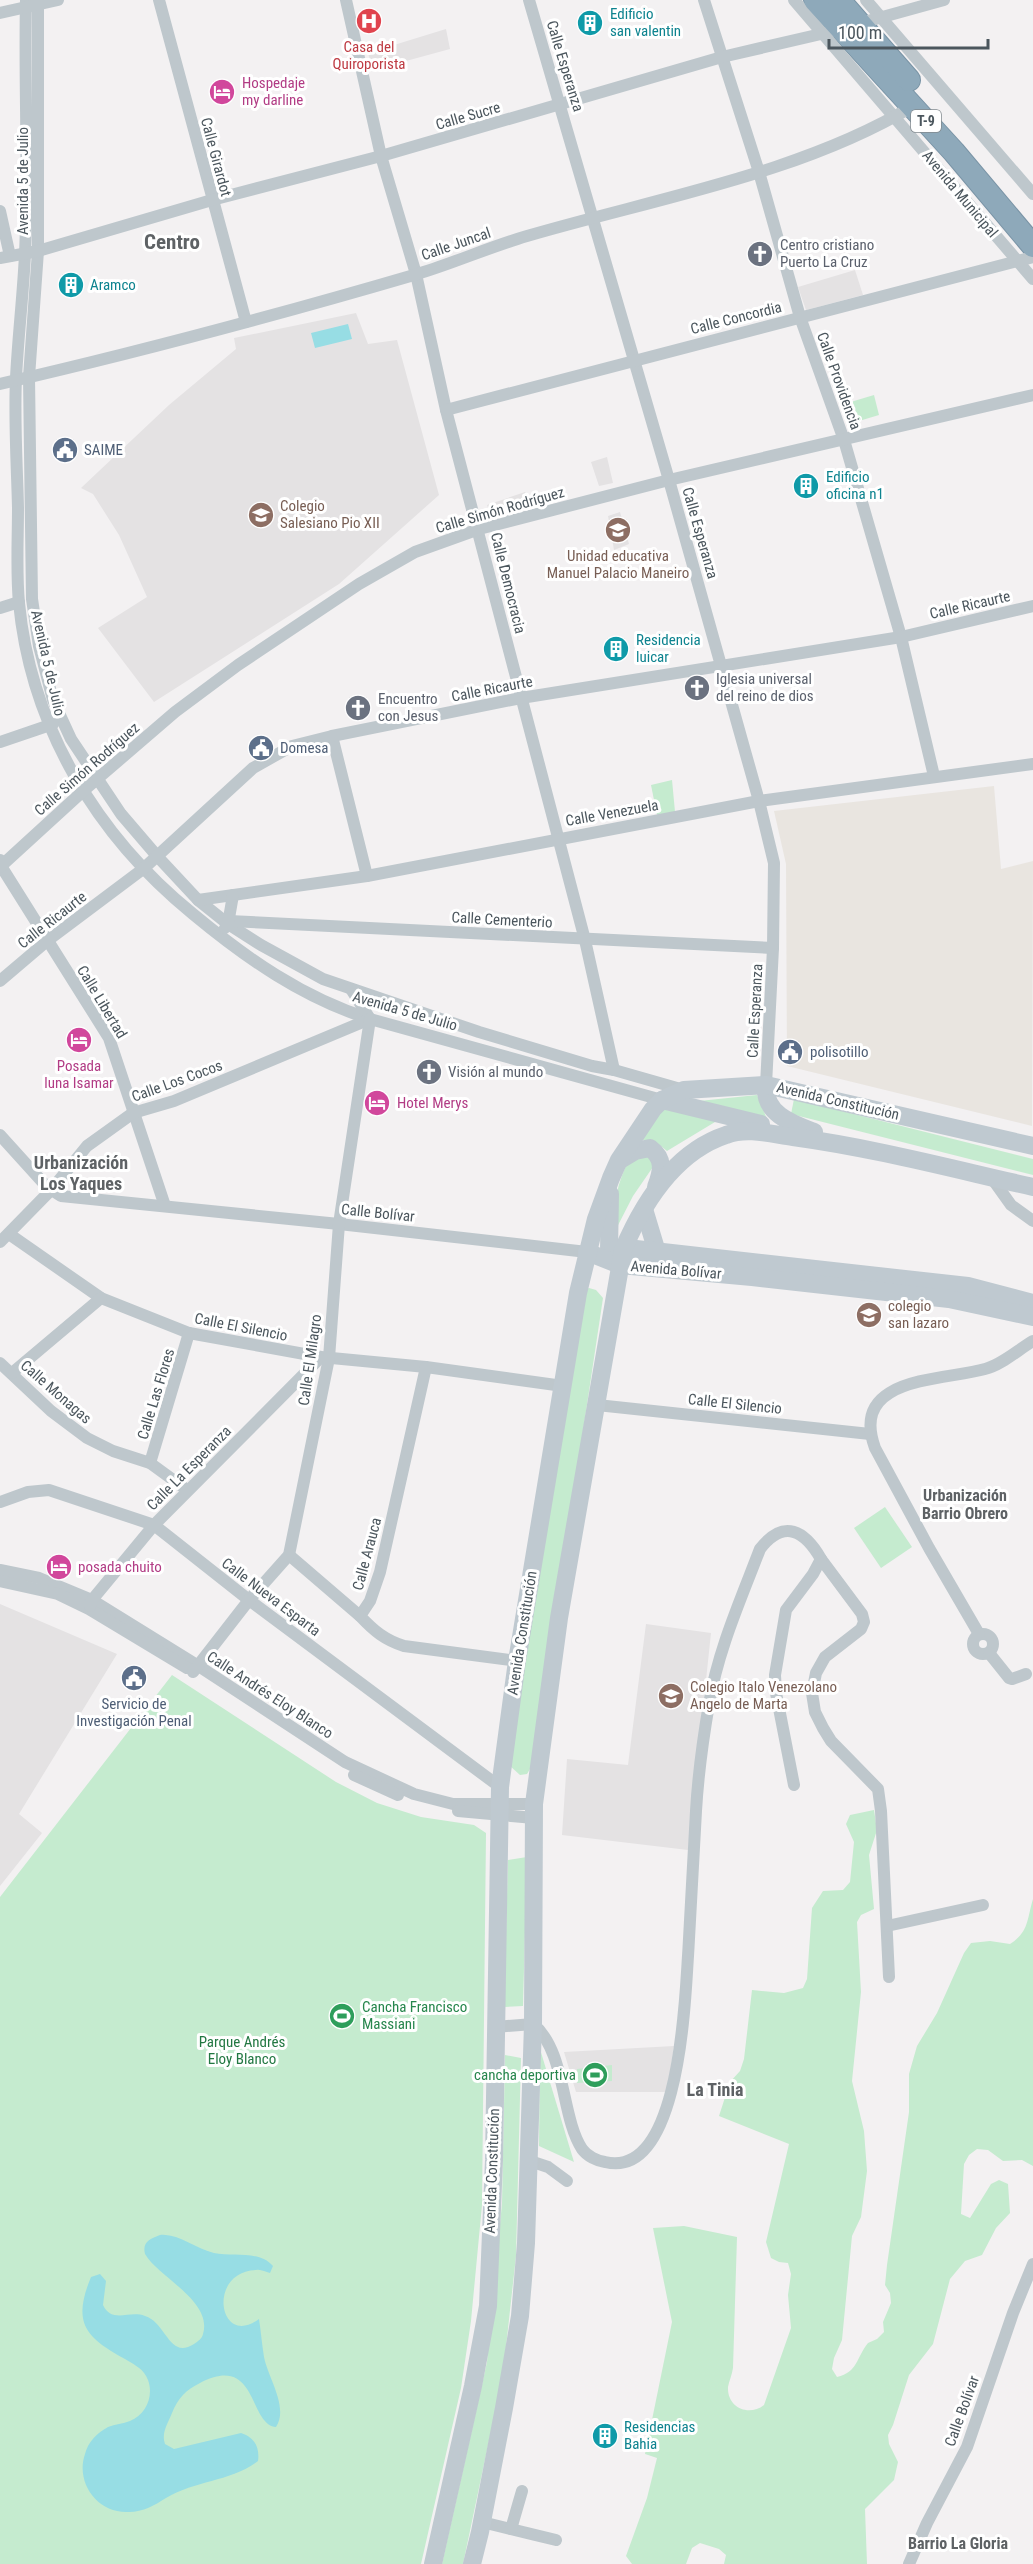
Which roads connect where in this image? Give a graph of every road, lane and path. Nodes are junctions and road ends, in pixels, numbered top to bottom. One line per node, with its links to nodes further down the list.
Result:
1 (58, 0): 11 (street)
2 (159, 0): 22 (street, Calle Girardot)
3 (346, 0): 19 (street, Calle Democracia)
4 (529, 0): 18 (street, Calle Esperanza)
5 (704, 0): 16 (street, Calle Providencia)
6 (794, 0): 15 (street, Avenida Municipal / T-9)
7 (815, 0): 15 (highway, Avenida Municipal / T-9)
8 (839, 0): 15 (highway, Avenida Municipal / T-9)
9 (866, 0): 14 (street, Avenida Municipal / T-9)
10 (944, 0): 14 (street, Calle Sucre)
11 (38, 2): 12 (street); 26 (street, Avenida 5 de Julio)
12 (26, 4): 13 (street); 26 (street, Avenida 5 de Julio)
13 (0, 13)
14 (880, 17): 15 (street, Calle Sucre); 17 (street, Avenida Municipal / T-9)
15 (839, 28): 16 (street, Calle Sucre); 17 (highway, Avenida Municipal / T-9)
16 (722, 57): 18 (street, Calle Sucre); 20 (street, Calle Providencia)
17 (913, 96): 20 (street, Calle Juncal); 21 (street, Avenida Municipal / T-9); 25 (highway, Avenida Municipal / T-9); 27 (highway, Avenida Municipal / T-9)
18 (561, 105): 19 (street, Calle Sucre); 24 (street, Calle Esperanza)
19 (381, 156): 22 (street, Calle Sucre); 30 (street, Calle Democracia)
20 (759, 172): 24 (street, Calle Juncal); 32 (street, Calle Providencia)
21 (1033, 194)
22 (212, 200): 26 (street, Calle Sucre); 33 (street, Calle Girardot)
23 (0, 211): 28 (street)
24 (594, 217): 30 (street, Calle Juncal); 34 (street, Calle Esperanza)
25 (1033, 221)
26 (32, 252): 28 (street, Calle Sucre); 35 (street, Avenida 5 de Julio); 36 (street, Avenida 5 de Julio)
27 (1025, 254): 29 (street, Calle Concordia); 31 (street, Avenida Municipal / T-9); 32 (street, Calle Concordia)
28 (5, 257)
29 (1033, 257)
30 (416, 274): 33 (street, Calle Juncal); 39 (street, Calle Democracia)
31 (1033, 279)
32 (800, 317): 34 (street, Calle Concordia); 40 (street, Calle Providencia)
33 (246, 322): 35 (street, Calle Juncal)
34 (633, 360): 39 (street, Calle Concordia); 41 (street, Calle Esperanza)
35 (29, 377): 36 (street, Calle Juncal); 49 (street, Avenida 5 de Julio)
36 (16, 380): 37 (street, Calle Juncal); 43 (street, Avenida 5 de Julio)
37 (0, 384)
38 (1033, 395): 40 (street, Calle Simón Rodríguez)
39 (446, 410): 42 (street, Calle Democracia)
40 (844, 440): 41 (street, Calle Simón Rodríguez); 46 (street, Calle Providencia)
41 (669, 480): 42 (street, Calle Simón Rodríguez); 47 (street, Calle Esperanza)
42 (479, 529): 48 (street, Calle Democracia); 55 (street, Calle Simón Rodríguez)
43 (19, 602): 45 (street); 50 (street, Avenida 5 de Julio)
44 (1033, 606): 46 (street, Calle Ricaurte)
45 (0, 608)
46 (901, 637): 47 (street, Calle Ricaurte); 54 (street, Calle Providencia)
47 (722, 667): 48 (street, Calle Ricaurte); 57 (street, Calle Esperanza)
48 (521, 698): 51 (street, Calle Ricaurte); 58 (street, Calle Democracia)
49 (63, 720): 50 (street); 55 (street, Avenida 5 de Julio)
50 (48, 726): 52 (street); 56 (street, Avenida 5 de Julio)
51 (332, 736): 59 (street, Calle Ricaurte); 62 (street)
52 (0, 742)
53 (1033, 764): 54 (street, Calle Venezuela)
54 (934, 776): 57 (street, Calle Venezuela)
55 (98, 778): 56 (street, Calle Simón Rodríguez); 59 (street, Avenida 5 de Julio)
56 (82, 792): 60 (street, Calle Simón Rodríguez); 61 (street, Avenida 5 de Julio)
57 (759, 801): 58 (street, Calle Venezuela); 69 (street, Calle Esperanza)
58 (558, 838): 62 (street, Calle Venezuela); 67 (street, Calle Democracia)
59 (157, 856): 61 (street, Calle Ricaurte); 64 (street, Avenida 5 de Julio)
60 (0, 864): 68 (street, Calle Libertad)
61 (143, 869): 66 (street, Avenida 5 de Julio); 68 (street, Calle Ricaurte)
62 (367, 876): 63 (street, Calle Venezuela)
63 (233, 895): 64 (street, Calle Venezuela); 65 (street)
64 (198, 900): 65 (street, Avenida 5 de Julio)
65 (229, 922): 66 (street); 67 (street, Calle Cementerio); 71 (street, Avenida 5 de Julio)
66 (220, 936): 72 (street, Avenida 5 de Julio)
67 (585, 940): 69 (street, Calle Cementerio); 73 (street, Calle Democracia)
68 (47, 941): 70 (street, Calle Ricaurte); 77 (street, Calle Libertad)
69 (773, 948): 74 (street, Calle Esperanza)
70 (0, 981)
71 (351, 988): 72 (street); 73 (street, Avenida 5 de Julio)
72 (370, 1019): 76 (street, Avenida 5 de Julio); 77 (street, Calle Los Cocos); 89 (street, Calle El Milagro)
73 (614, 1070): 75 (street, Avenida 5 de Julio)
74 (766, 1085): 75 (main road, Avenida Constitución); 79 (main road); 80 (main road, Avenida Constitución)
75 (684, 1090): 76 (main road, Avenida Constitución)
76 (663, 1100): 79 (main road); 81 (main road, Avenida Constitución)
77 (133, 1113): 85 (street, Calle Los Cocos); 86 (street, Calle Libertad)
78 (0, 1135): 85 (street)
79 (842, 1143): 82 (main road); 87 (main road)
80 (1033, 1146)
81 (619, 1160): 83 (main road, Avenida Constitución); 87 (main road)
82 (991, 1177): 84 (main road); 88 (street)
83 (611, 1178): 91 (main road, Avenida Constitución); 93 (main road)
84 (1033, 1187)
85 (51, 1190): 86 (street, Calle Bolívar); 90 (street, Calle Los Cocos)
86 (165, 1206): 89 (street, Calle Bolívar)
87 (647, 1206): 92 (main road); 93 (main road)
88 (1033, 1221)
89 (339, 1224): 91 (street, Calle Bolívar); 98 (street, Calle El Milagro)
90 (5, 1238): 94 (street, Calle El Silencio)
91 (588, 1252): 93 (main road, Avenida Bolívar); 102 (main road, Avenida Constitución)
92 (657, 1252): 93 (main road, Avenida Bolívar); 95 (main road, Avenida Bolívar)
93 (617, 1255): 95 (main road, Avenida Bolívar); 103 (main road)
94 (101, 1298): 96 (street, Calle El Silencio); 101 (street)
95 (1033, 1306)
96 (189, 1334): 98 (street, Calle El Silencio); 105 (street, Calle Las Flores)
97 (1033, 1341): 104 (street)
98 (325, 1358): 100 (street, Calle El Silencio); 106 (street, Calle La Esperanza); 109 (street, Calle El Milagro)
99 (0, 1363): 101 (street, Calle Monagas)
100 (426, 1367): 102 (street, Calle El Silencio); 115 (street, Calle Arauca)
101 (12, 1373): 105 (street, Calle Monagas)
102 (563, 1386): 116 (main road, Avenida Constitución)
103 (597, 1405): 104 (street, Calle El Silencio); 121 (main road)
104 (870, 1434): 118 (street)
105 (150, 1463): 106 (street, Calle Monagas)
106 (187, 1490): 108 (street, Calle La Esperanza)
107 (0, 1502): 108 (street, Calle Nueva Esparta)
108 (154, 1525): 113 (street, Calle Nueva Esparta); 114 (street, Calle La Esperanza)
109 (289, 1555): 113 (street); 115 (street)
110 (821, 1559): 119 (street); 123 (street); 125 (street)
111 (0, 1570): 114 (street, Calle Andrés Eloy Blanco)
112 (0, 1581): 114 (street, Calle Andrés Eloy Blanco)
113 (249, 1600): 117 (street); 120 (street, Calle Nueva Esparta)
114 (91, 1604): 117 (street, Calle Andrés Eloy Blanco)
115 (360, 1616): 116 (street)
116 (517, 1662): 120 (main road, Avenida Constitución)
117 (195, 1668): 120 (street, Calle Andrés Eloy Blanco)
118 (1026, 1674)
119 (794, 1785)
120 (499, 1802): 121 (street, Calle Andrés Eloy Blanco); 126 (main road, Avenida Constitución)
121 (534, 1811): 125 (main road)
122 (983, 1905): 123 (street)
123 (887, 1926): 124 (street)
124 (889, 1977)
125 (533, 2024): 126 (street); 127 (main road)
126 (495, 2027): 134 (main road, Avenida Constitución)
127 (530, 2161): 128 (street); 131 (main road)
128 (567, 2181)
129 (1033, 2264): 136 (street, Calle Bolívar)
130 (522, 2491): 132 (street)
131 (482, 2522): 132 (street); 135 (main road)
132 (511, 2529): 133 (street)
133 (556, 2540)
134 (433, 2564)
135 (472, 2564)
136 (909, 2564)

